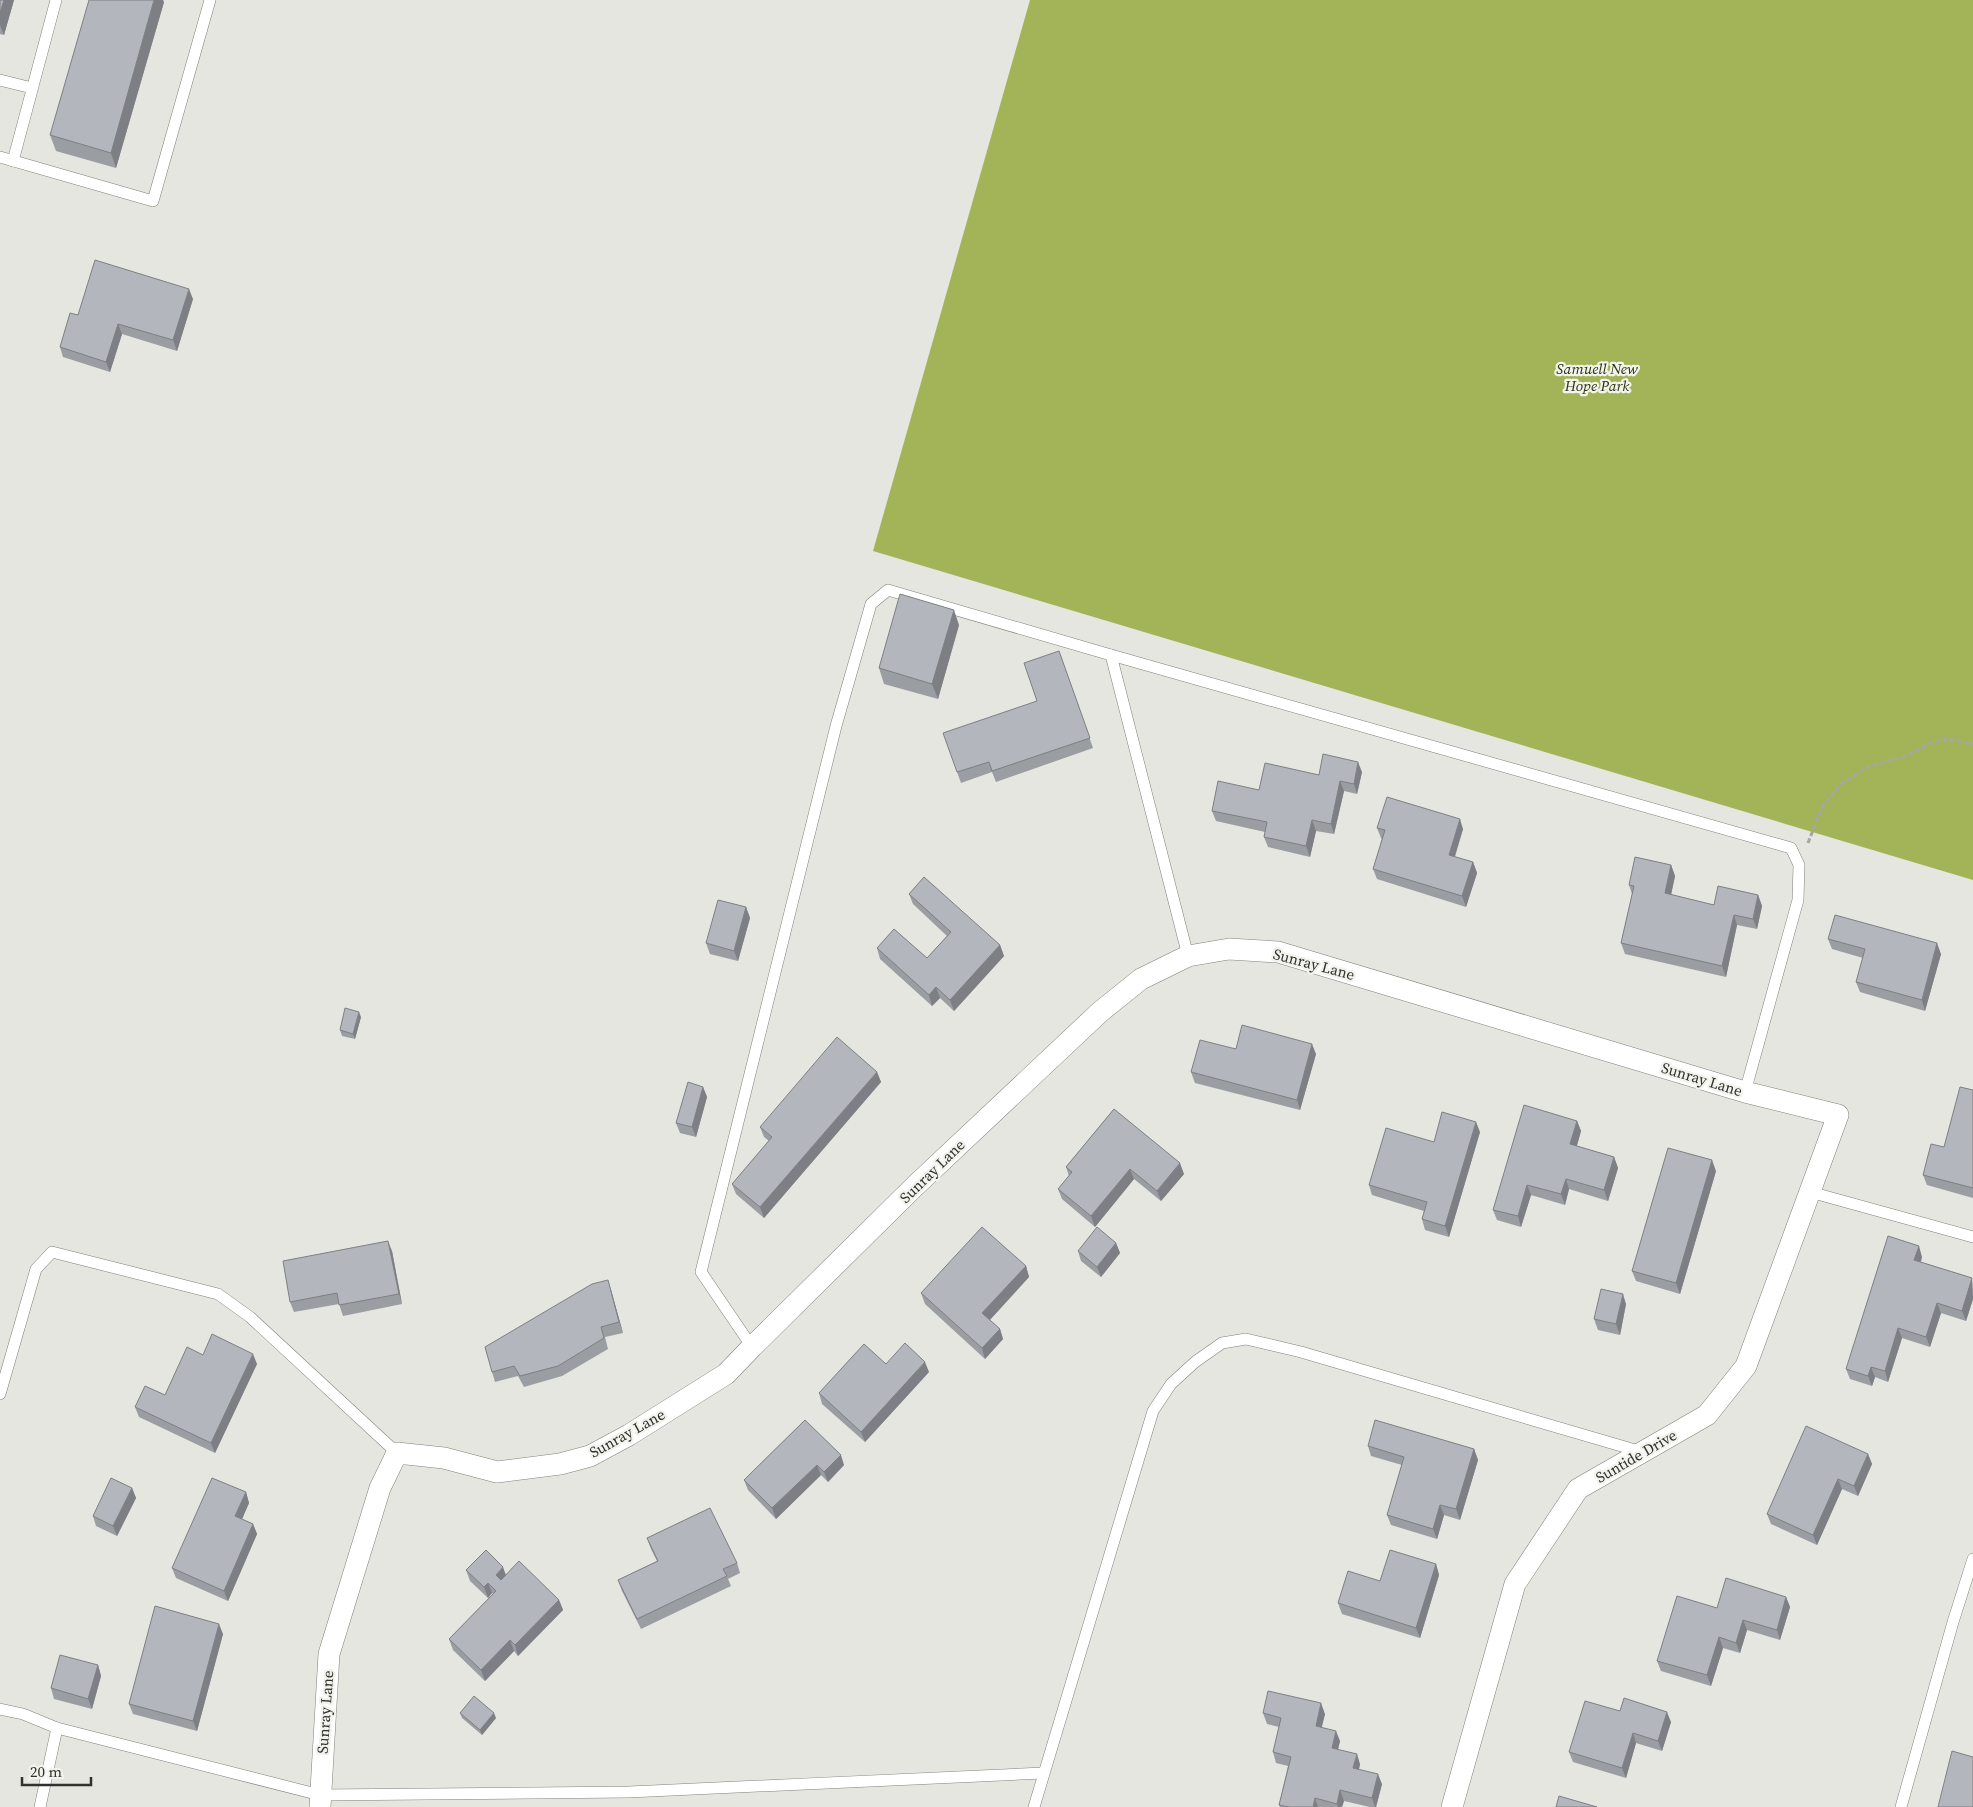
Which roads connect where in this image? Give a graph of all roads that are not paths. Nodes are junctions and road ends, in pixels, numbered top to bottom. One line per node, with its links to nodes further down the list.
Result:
1 (56, 0): 4 (lane)
2 (210, 0): 6 (lane)
3 (0, 80): 4 (lane)
4 (32, 88): 6 (lane)
5 (0, 157): 6 (lane)
6 (13, 161)
7 (1111, 655): 8 (lane); 9 (lane); 13 (lane)
8 (1188, 956): 9 (street, Sunray Lane); 13 (street, Sunray Lane)
9 (1745, 1092): 10 (street, Sunray Lane)
10 (1838, 1115): 11 (street, Suntide Drive)
11 (1810, 1192): 12 (lane); 15 (street, Suntide Drive)
12 (1973, 1237)
13 (752, 1347): 16 (street, Sunray Lane)
14 (0, 1394): 16 (lane)
15 (1642, 1452): 20 (lane); 24 (street, Suntide Drive)
16 (397, 1453): 21 (street, Sunray Lane)
17 (1973, 1559): 25 (lane)
18 (0, 1709): 19 (lane)
19 (57, 1728): 21 (lane); 22 (lane)
20 (1044, 1773): 21 (lane); 23 (lane)
21 (320, 1801)
22 (40, 1807)
23 (1034, 1807)
24 (1452, 1807)
25 (1900, 1807)

